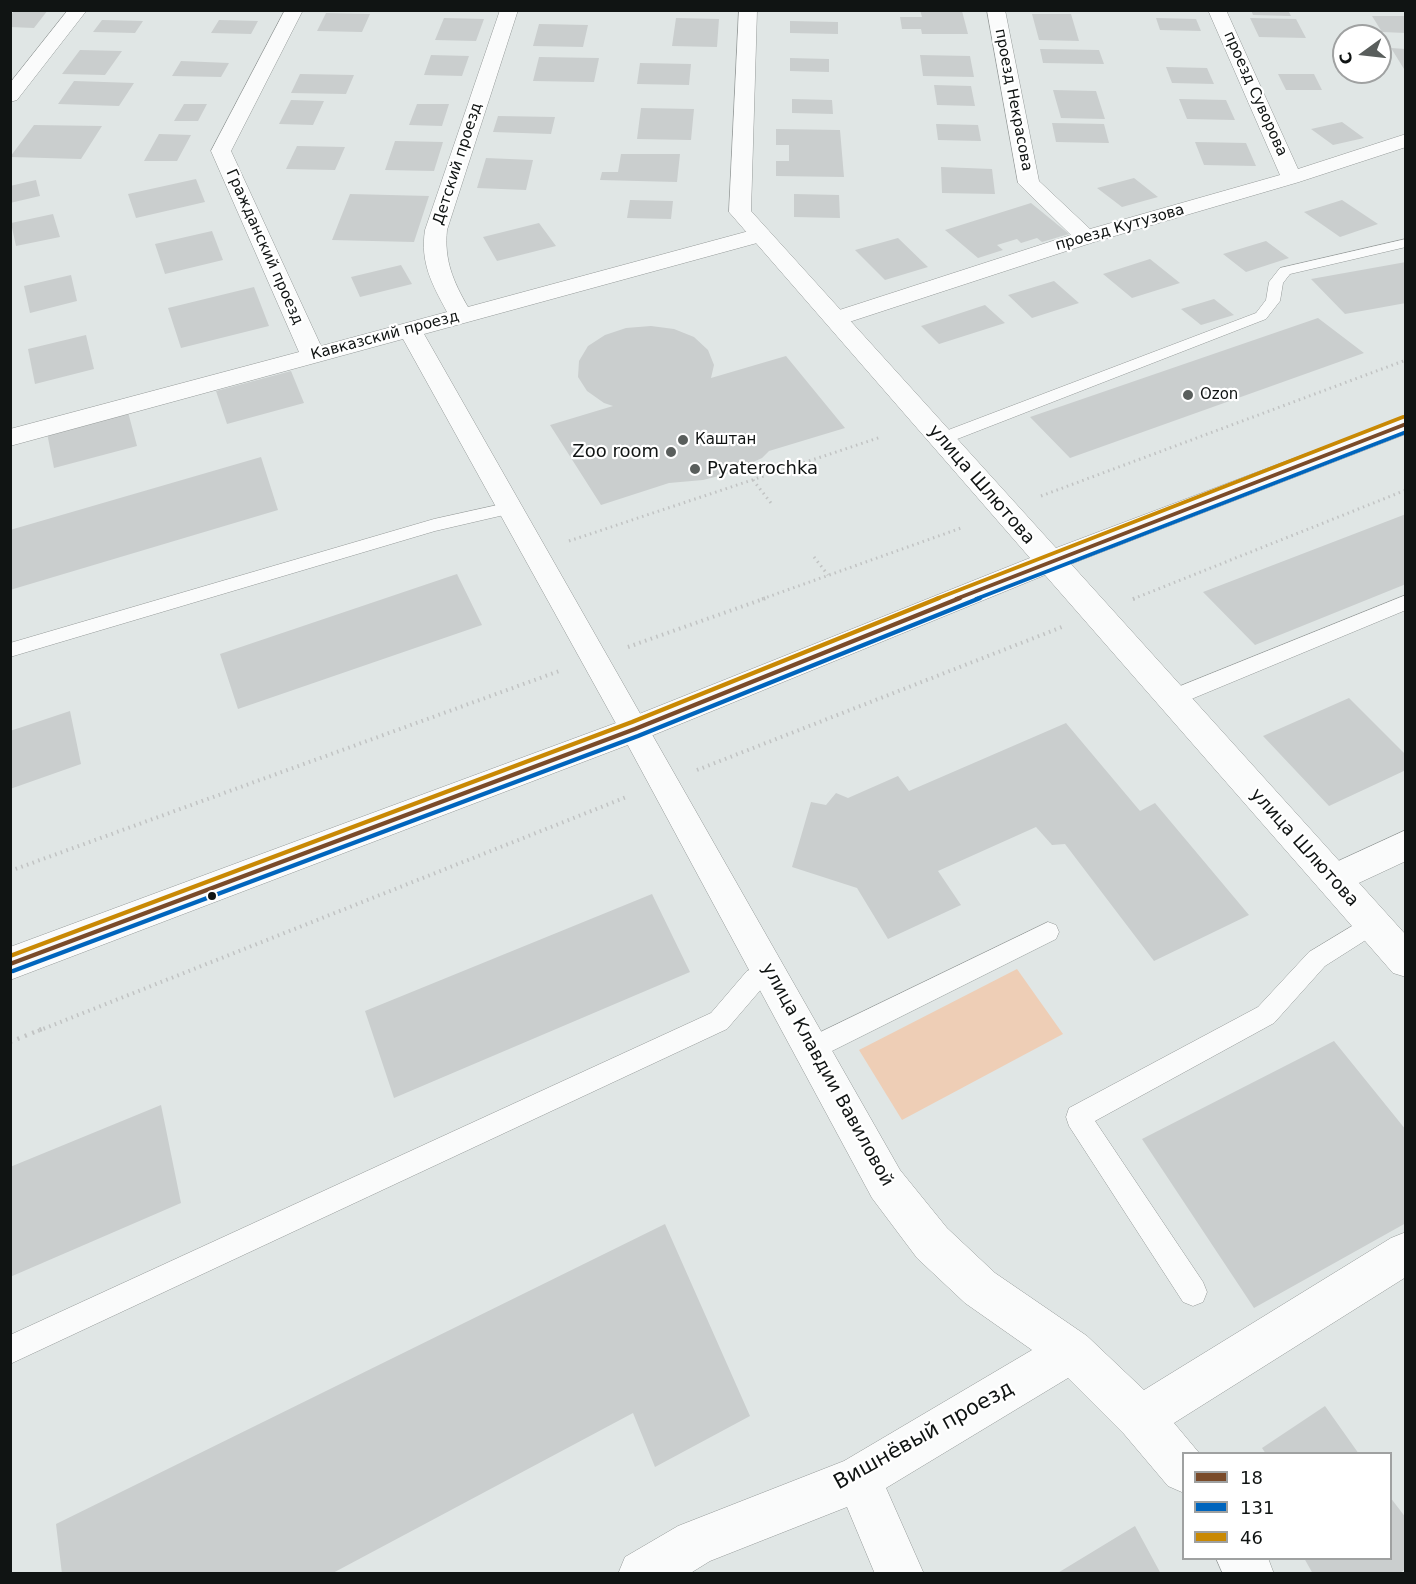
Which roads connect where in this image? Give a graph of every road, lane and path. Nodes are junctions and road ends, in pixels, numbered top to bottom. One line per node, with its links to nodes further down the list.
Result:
1 (78, 10): 7 (street)
2 (294, 10): 16 (street, Гражданский проезд)
3 (509, 10): 13 (street, Детский проезд)
4 (748, 10): 10 (street, улица Шлютова)
5 (996, 10): 11 (street, проезд Некрасова)
6 (1217, 10): 9 (street, проезд Суворова)
7 (10, 96)
8 (1406, 140): 9 (street, проезд Кутузова)
9 (1292, 178): 11 (street, проезд Кутузова)
10 (759, 235): 13 (street, Кавказский проезд); 14 (street, улица Шлютова)
11 (1086, 237): 14 (street, проезд Кутузова)
12 (1406, 243): 21 (lane)
13 (461, 316): 15 (street, Кавказский проезд)
14 (835, 319): 21 (street, улица Шлютова)
15 (410, 330): 16 (street, Кавказский проезд); 28 (street, улица Клавдии Вавиловой)
16 (313, 356): 20 (street, Кавказский проезд)
17 (1406, 360): 26 (path)
18 (1406, 424): 32 (street)
19 (881, 437): 24 (path)
20 (10, 438)
21 (941, 439): 32 (street, улица Шлютова)
22 (10, 449): 23 (street)
23 (10, 457)
24 (753, 480): 27 (path); 30 (path)
25 (1406, 490): 35 (path)
26 (1034, 498)
27 (771, 503)
28 (512, 508): 30 (street, улица Клавдии Вавиловой); 36 (lane)
29 (961, 528): 33 (path)
30 (536, 552): 37 (street, улица Клавдии Вавиловой)
31 (814, 557): 33 (path)
32 (1048, 562): 35 (street, улица Шлютова); 39 (street)
33 (828, 575): 37 (path)
34 (1406, 602): 38 (lane)
35 (1095, 614): 38 (street, улица Шлютова); 40 (path)
36 (10, 650)
37 (595, 658): 39 (street, улица Клавдии Вавиловой); 42 (path)
38 (1170, 699): 43 (street, улица Шлютова)
39 (635, 729): 40 (street, улица Клавдии Вавиловой); 47 (street)
40 (664, 782): 48 (street, улица Клавдии Вавиловой); 49 (path)
41 (1406, 844): 43 (street)
42 (10, 871)
43 (1333, 880): 44 (street, улица Шлютова)
44 (1372, 924): 46 (street, улица Шлютова); 52 (lane)
45 (1048, 932): 50 (lane)
46 (1406, 961)
47 (10, 964)
48 (769, 972): 50 (street, улица Клавдии Вавиловой); 53 (lane)
49 (10, 1042)
50 (811, 1048): 54 (street, улица Клавдии Вавиловой)
51 (1406, 1252): 55 (street)
52 (1193, 1292)
53 (10, 1350)
54 (1072, 1351): 55 (street, улица Клавдии Вавиловой); 57 (street, Вишнёвый проезд)
55 (1140, 1418): 56 (street, улица Клавдии Вавиловой)
56 (1182, 1468)
57 (858, 1479): 59 (street, Вишнёвый проезд); 60 (street)
58 (1241, 1560): 61 (street)
59 (642, 1574)
60 (900, 1574)
61 (1250, 1574)

